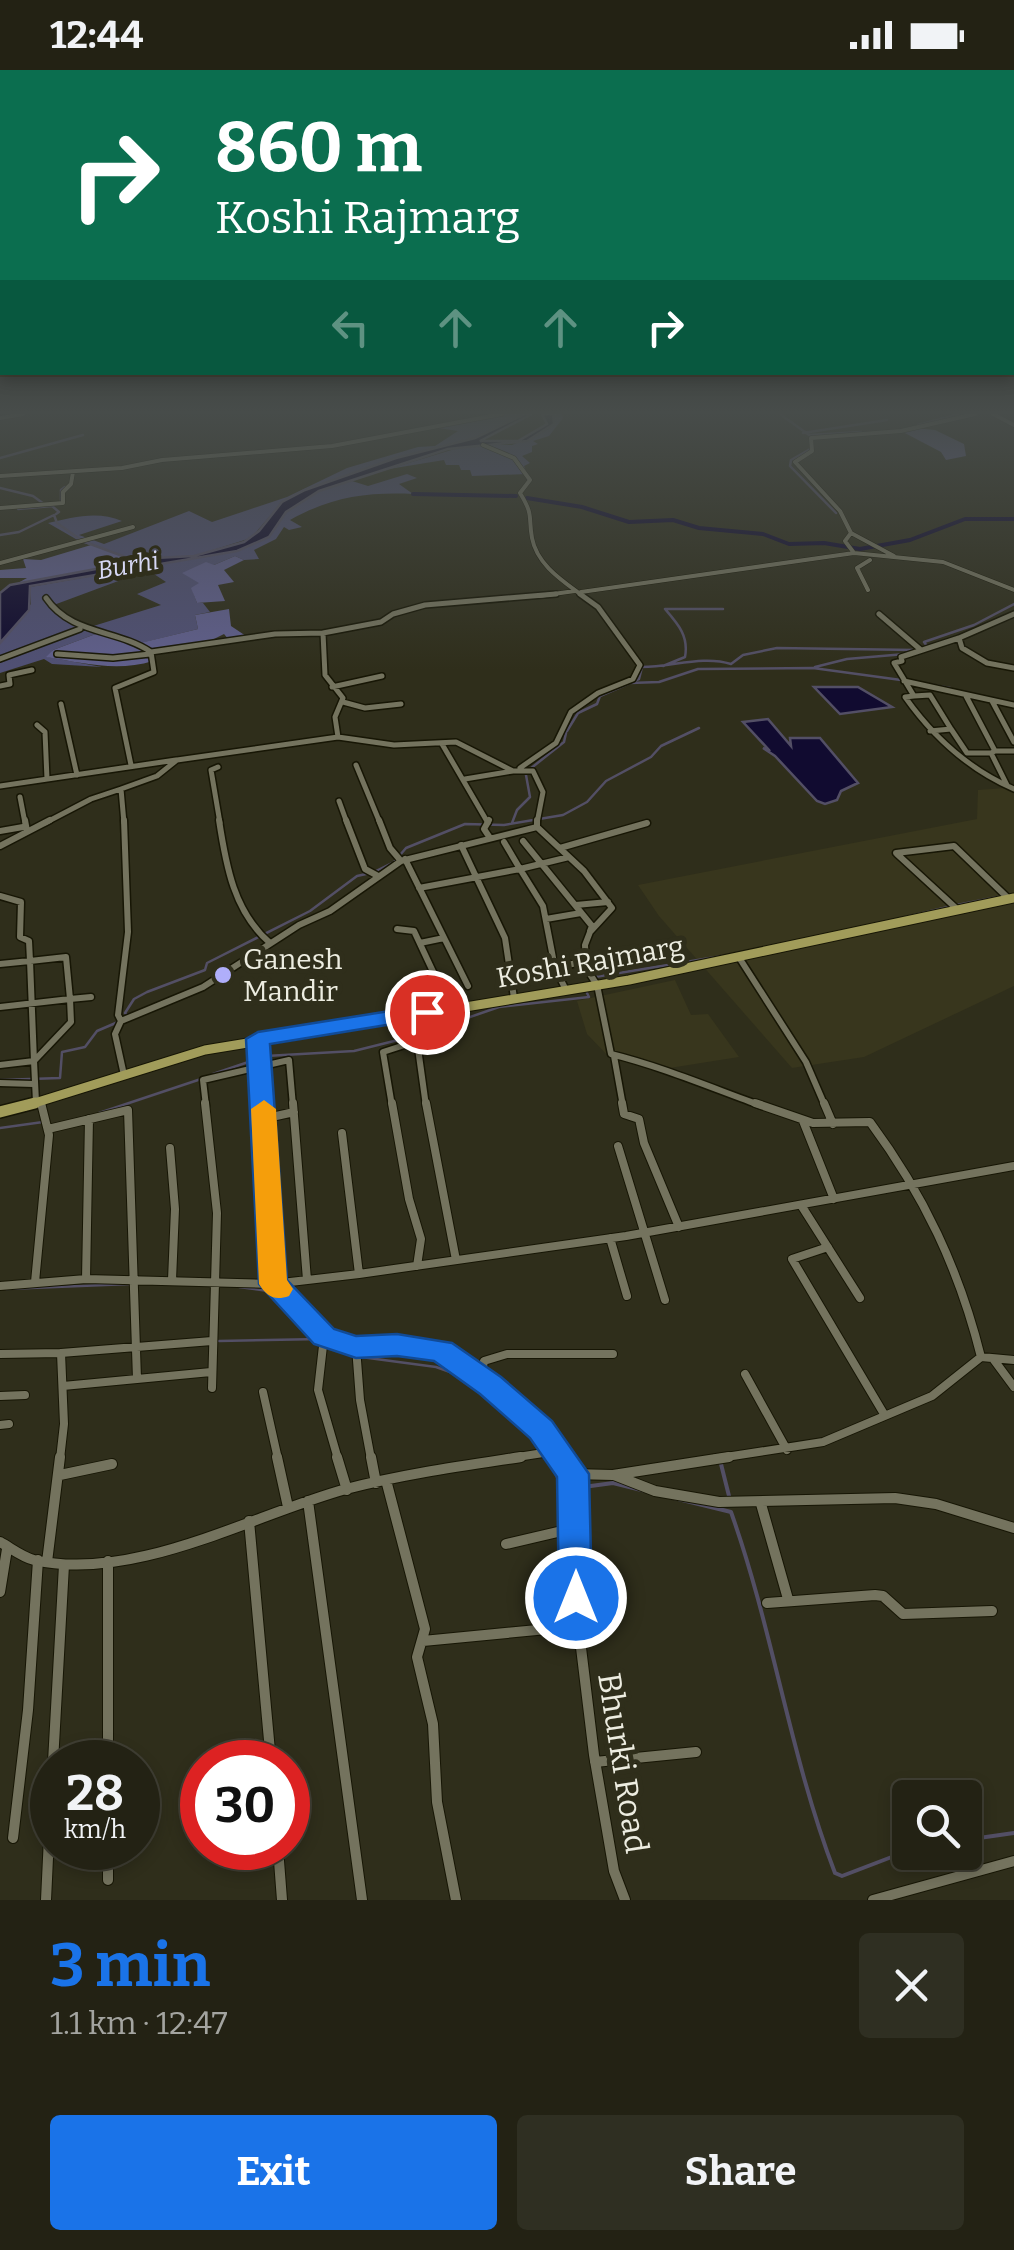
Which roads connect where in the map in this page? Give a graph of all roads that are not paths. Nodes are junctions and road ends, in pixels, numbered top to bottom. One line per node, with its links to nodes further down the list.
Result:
1 (63, 499): 4 (street)
2 (524, 499): 13 (street)
3 (829, 499): 6 (street)
4 (0, 508)
5 (134, 527): 10 (street)
6 (851, 533): 7 (street); 8 (street)
7 (854, 553): 9 (street); 13 (street)
8 (895, 557): 9 (street); 12 (street)
9 (872, 560): 11 (street)
10 (0, 563)
11 (868, 590)
12 (1014, 590)
13 (577, 592): 18 (street); 51 (street)
14 (46, 598): 17 (street)
15 (879, 614): 20 (street)
16 (1014, 614): 19 (street)
17 (82, 628): 21 (street); 23 (street)
18 (324, 633): 21 (street); 30 (street)
19 (959, 638): 20 (street); 24 (street)
20 (920, 649): 27 (street)
21 (150, 653): 22 (street); 48 (street)
22 (57, 654)
23 (0, 658)
24 (1014, 668)
25 (32, 670): 29 (street)
26 (382, 676): 30 (street)
27 (904, 681): 28 (street); 33 (street)
28 (924, 685): 31 (street); 32 (street)
29 (0, 686)
30 (332, 688): 35 (street)
31 (930, 695): 33 (street); 40 (street)
32 (967, 695): 34 (street); 46 (street)
33 (914, 696): 41 (street)
34 (992, 701): 38 (street); 43 (street)
35 (342, 702): 37 (street); 42 (street)
36 (61, 704): 52 (street)
37 (400, 704)
38 (1014, 705)
39 (37, 725): 53 (street)
40 (951, 730): 41 (street); 46 (street)
41 (930, 732): 56 (street)
42 (338, 737): 44 (street); 47 (street)
43 (1014, 742)
44 (441, 743): 51 (street); 54 (street)
45 (1014, 751): 46 (street)
46 (993, 752): 56 (street)
47 (177, 760): 48 (street); 57 (street)
48 (131, 765): 52 (street)
49 (356, 765): 71 (street)
50 (218, 767): 87 (street)
51 (522, 770): 54 (street); 61 (street)
52 (77, 774): 53 (street)
53 (47, 779): 55 (street)
54 (465, 779): 64 (street)
55 (0, 786)
56 (1011, 788)
57 (121, 789): 62 (street); 104 (street)
58 (20, 798): 62 (street)
59 (339, 802): 74 (street)
60 (647, 822): 69 (street)
61 (537, 827): 64 (street); 69 (street)
62 (25, 829): 63 (street); 68 (street)
63 (0, 831)
64 (490, 838): 67 (street)
65 (523, 841): 72 (street)
66 (504, 842): 73 (street)
67 (461, 845): 71 (street); 75 (street)
68 (0, 846)
69 (559, 848): 70 (street)
70 (569, 858): 72 (street); 79 (street)
71 (400, 859): 74 (street); 76 (street)
72 (542, 864): 73 (street); 80 (street)
73 (520, 869): 75 (street); 83 (street)
74 (379, 876): 87 (street)
75 (477, 878): 76 (street); 98 (street)
76 (419, 888): 86 (street)
77 (0, 896): 90 (street)
78 (1012, 898): 81 (main road, Koshi Rajmarg); 81 (street)
79 (608, 902): 80 (street); 85 (street)
80 (575, 905): 82 (street)
81 (958, 910): 89 (main road, Koshi Rajmarg)
82 (581, 913): 83 (street); 85 (street)
83 (546, 919): 93 (street)
84 (397, 928): 88 (street)
85 (590, 932): 91 (street)
86 (444, 938): 88 (street); 95 (street)
87 (264, 939): 104 (street)
88 (420, 943): 102 (street)
89 (740, 959): 94 (main road, Koshi Rajmarg); 120 (street)
90 (30, 961): 92 (street); 99 (street); 100 (street)
91 (585, 961): 93 (street); 94 (street)
92 (0, 964)
93 (554, 968): 96 (street)
94 (597, 985): 96 (main road, Koshi Rajmarg); 107 (street)
95 (468, 986)
96 (566, 990): 98 (main road, Koshi Rajmarg)
97 (91, 996): 99 (street)
98 (514, 998): 102 (main road, Koshi Rajmarg)
99 (70, 999): 100 (street); 109 (street)
100 (32, 1004): 101 (street); 109 (street)
101 (0, 1007)
102 (450, 1008): 103 (main road, Koshi Rajmarg)
103 (405, 1016): 105 (street); 106 (main road, Koshi Rajmarg)
104 (121, 1020): 111 (street)
105 (415, 1038): 133 (street); 134 (street)
106 (258, 1039): 108 (street); 111 (main road, Koshi Rajmarg)
107 (614, 1055): 119 (street); 129 (street)
108 (262, 1060): 116 (street); 117 (street); 141 (street)
109 (34, 1061): 110 (street); 112 (street)
110 (0, 1065)
111 (124, 1076): 114 (main road, Koshi Rajmarg)
112 (33, 1080): 113 (street); 114 (street)
113 (0, 1083)
114 (38, 1103): 115 (main road, Koshi Rajmarg); 121 (street)
115 (0, 1112)
116 (294, 1112): 117 (street); 139 (street)
117 (264, 1119): 142 (street)
118 (89, 1120): 121 (street); 136 (street); 137 (street)
119 (803, 1120): 120 (street); 127 (street)
120 (834, 1124): 126 (street)
121 (47, 1125): 140 (street)
122 (342, 1133): 135 (street)
123 (618, 1146): 130 (street)
124 (170, 1148): 138 (street)
125 (1014, 1166): 126 (street)
126 (914, 1184): 127 (street); 154 (street)
127 (834, 1199): 128 (street)
128 (801, 1205): 129 (street); 132 (street)
129 (678, 1227): 130 (street)
130 (646, 1233): 131 (street); 146 (street)
131 (610, 1238): 133 (street); 144 (street)
132 (828, 1247): 145 (street); 167 (street)
133 (456, 1260): 134 (street)
134 (418, 1266): 135 (street)
135 (359, 1274): 139 (street)
136 (86, 1279): 137 (street); 140 (street)
137 (134, 1280): 138 (street); 149 (street)
138 (172, 1280): 141 (street)
139 (307, 1280): 142 (street)
140 (35, 1282): 143 (street)
141 (218, 1283): 142 (street); 148 (street)
142 (273, 1284): 147 (street)
143 (0, 1286)
144 (628, 1296)
145 (860, 1298)
146 (665, 1300)
147 (324, 1336): 150 (street); 175 (street)
148 (212, 1341): 149 (street); 157 (street)
149 (136, 1346): 151 (street); 159 (street)
150 (356, 1347): 160 (street); 174 (street)
151 (61, 1353): 152 (street); 161 (street)
152 (0, 1354)
153 (612, 1354): 160 (street)
154 (980, 1357): 155 (street); 167 (street)
155 (994, 1360): 156 (street); 162 (street)
156 (1014, 1360)
157 (211, 1372): 159 (street); 163 (street)
158 (745, 1374): 169 (street)
159 (137, 1379): 161 (street)
160 (481, 1380): 168 (street)
161 (63, 1386): 171 (street)
162 (1014, 1387)
163 (212, 1388)
164 (262, 1392): 178 (street)
165 (25, 1395): 166 (street)
166 (0, 1396)
167 (884, 1414): 169 (street)
168 (556, 1450): 173 (street); 174 (street)
169 (787, 1450): 172 (street)
170 (112, 1464): 171 (street)
171 (60, 1475): 184 (street)
172 (613, 1475): 173 (street); 177 (street)
173 (573, 1478): 180 (street, Bhurki Road)
174 (381, 1482): 175 (street); 192 (street)
175 (347, 1490): 176 (street)
176 (308, 1501): 178 (street); 206 (street)
177 (761, 1504): 181 (street); 188 (street)
178 (288, 1507): 179 (street)
179 (249, 1521): 185 (street); 195 (street)
180 (575, 1528): 182 (street); 191 (street, Bhurki Road)
181 (1014, 1528)
182 (506, 1544)
183 (4, 1546): 184 (street); 187 (street)
184 (42, 1561): 186 (street); 198 (street)
185 (108, 1561): 186 (street); 194 (street)
186 (64, 1566): 193 (street)
187 (0, 1592)
188 (788, 1599): 189 (street); 190 (street)
189 (767, 1603)
190 (992, 1611)
191 (579, 1626): 192 (street); 197 (street, Bhurki Road)
192 (423, 1641): 207 (street)
193 (54, 1740)
194 (108, 1740)
195 (268, 1740)
196 (696, 1752): 197 (street)
197 (595, 1762): 208 (street, Bhurki Road)
198 (12, 1838)
199 (1014, 1861): 209 (street)
200 (47, 1870): 204 (street)
201 (108, 1870): 203 (street)
202 (280, 1870): 205 (street)
203 (108, 1880)
204 (46, 1900)
205 (282, 1900)
206 (362, 1900)
207 (456, 1900)
208 (625, 1900)
209 (872, 1900)

